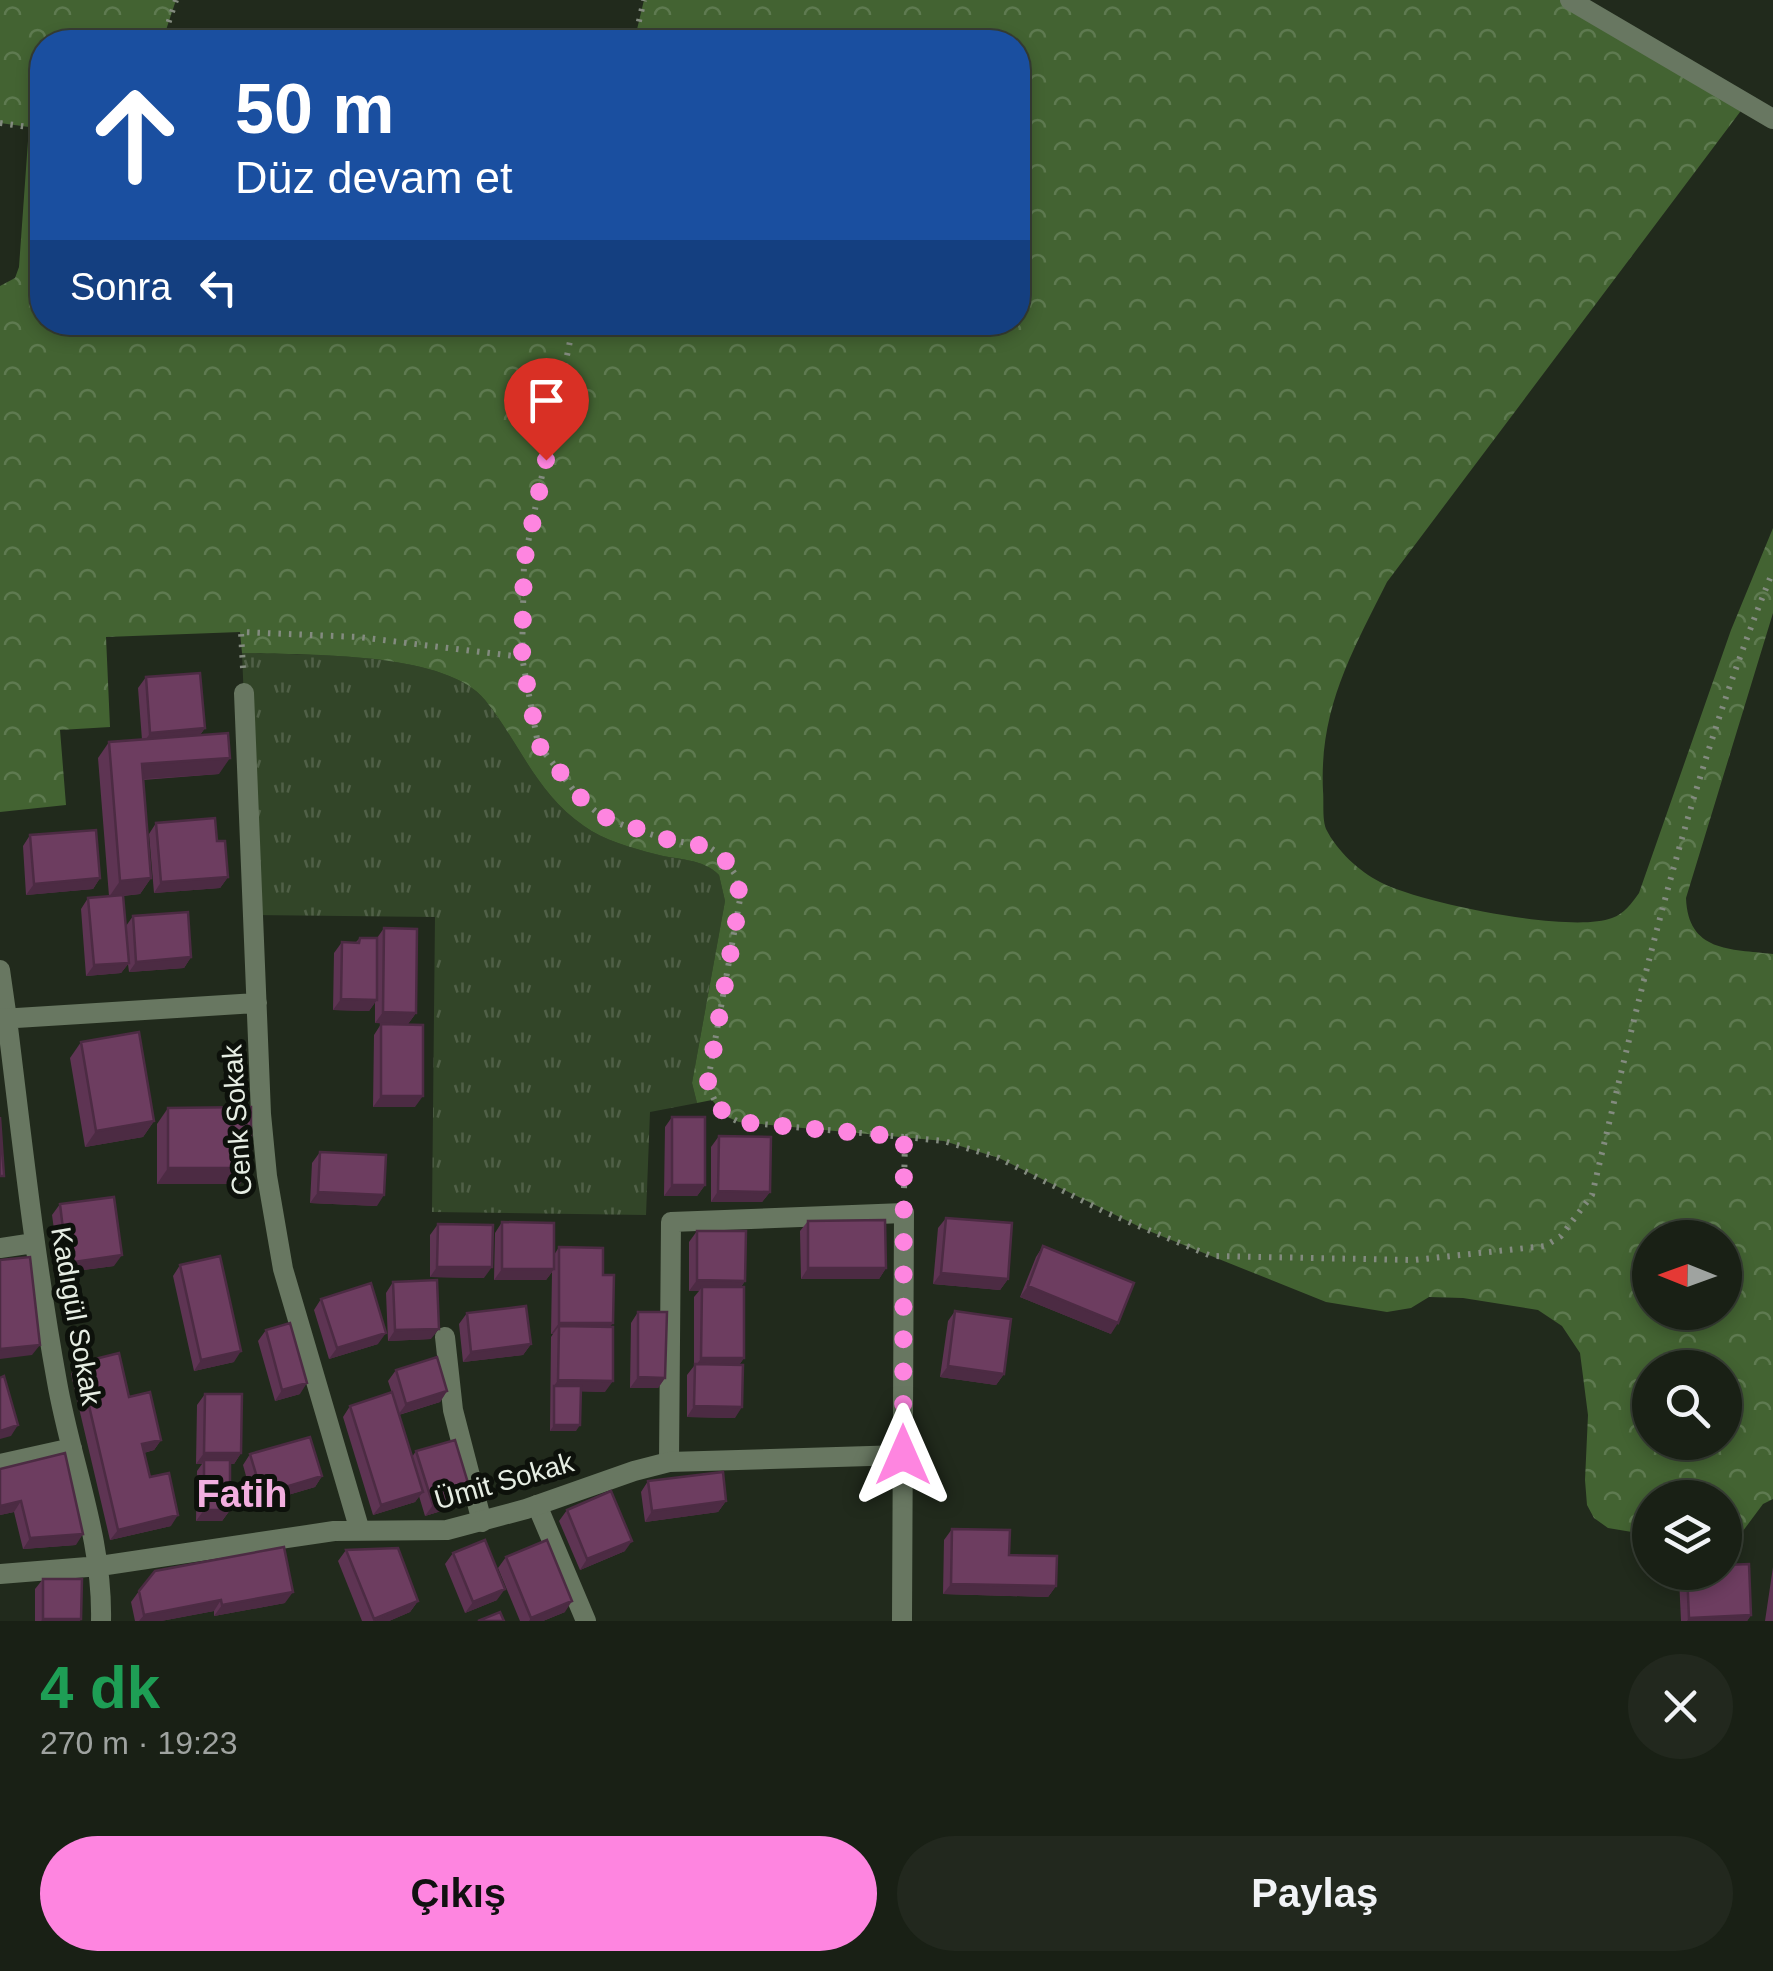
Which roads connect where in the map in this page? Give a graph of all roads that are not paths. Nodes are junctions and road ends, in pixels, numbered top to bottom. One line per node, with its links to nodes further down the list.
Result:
1 (1570, 0): 2 (street)
2 (1773, 120)
3 (244, 693): 5 (street, Cenk Sokak)
4 (0, 970): 6 (street, Kadıgül Sokak)
5 (257, 1003): 6 (street); 16 (street, Cenk Sokak)
6 (4, 1019): 7 (street, Kadıgül Sokak)
7 (34, 1243): 8 (street); 10 (street, Kadıgül Sokak)
8 (0, 1248)
9 (445, 1337): 15 (street)
10 (72, 1448): 13 (street); 17 (street, Kadıgül Sokak)
11 (903, 1455): 12 (street, Ümit Sokak); 12 (street); 21 (street)
12 (668, 1462): 14 (street, Ümit Sokak)
13 (0, 1464)
14 (537, 1505): 15 (street, Ümit Sokak); 20 (street)
15 (482, 1522): 16 (street, Ümit Sokak)
16 (360, 1530): 17 (street, Ümit Sokak)
17 (100, 1566): 18 (street, Ümit Sokak); 19 (street, Kadıgül Sokak)
18 (0, 1574)
19 (101, 1621)
20 (586, 1621)
21 (902, 1621)

